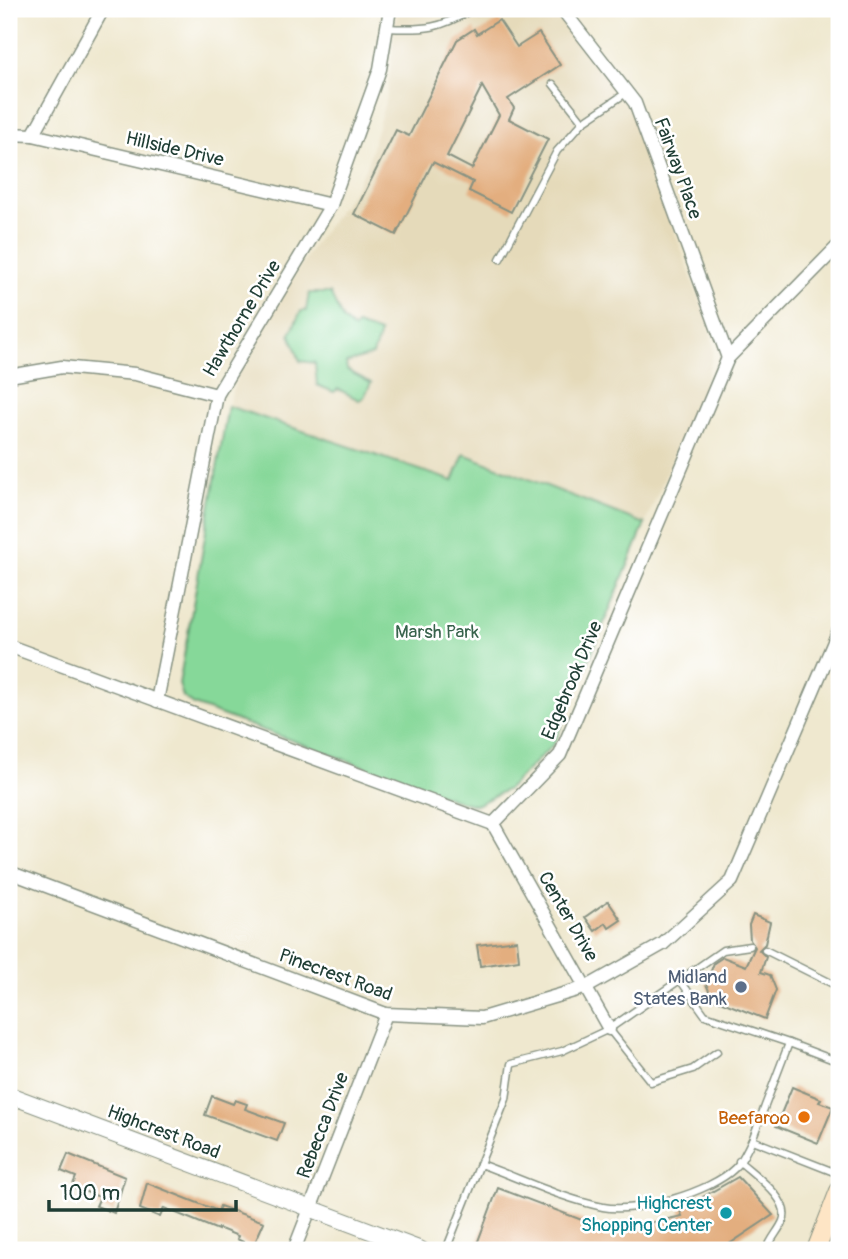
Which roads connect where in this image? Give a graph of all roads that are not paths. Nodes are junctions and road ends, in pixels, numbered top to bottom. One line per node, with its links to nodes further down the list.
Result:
1 (103, 9): 10 (street)
2 (390, 9): 5 (street, Hawthorne Drive)
3 (473, 9): 5 (lane)
4 (562, 9): 7 (street, Fairway Place)
5 (387, 28): 11 (street, Hawthorne Drive)
6 (553, 84): 8 (lane)
7 (626, 93): 8 (lane); 14 (street, Fairway Place)
8 (583, 122): 13 (lane)
9 (9, 134): 10 (street, Hillside Drive)
10 (33, 135): 11 (street, Hillside Drive)
11 (331, 205): 16 (street, Hawthorne Drive)
12 (839, 245): 14 (street, Edgebrook Drive)
13 (500, 259)
14 (728, 358): 20 (street, Edgebrook Drive)
15 (9, 376): 16 (street)
16 (217, 396): 19 (street, Hawthorne Drive)
17 (839, 630): 25 (street, Pinecrest Road)
18 (9, 646): 19 (street)
19 (157, 701): 20 (street)
20 (493, 824): 25 (street, Center Drive)
21 (9, 872): 27 (street, Pinecrest Road)
22 (750, 946): 24 (lane)
23 (765, 950): 26 (lane)
24 (680, 981): 28 (lane); 29 (lane)
25 (587, 986): 27 (street, Pinecrest Road); 28 (street, Center Drive)
26 (839, 987)
27 (386, 1014): 38 (street, Rebecca Drive)
28 (609, 1029): 30 (lane); 35 (lane)
29 (789, 1043): 31 (lane); 33 (lane)
30 (717, 1052)
31 (839, 1062)
32 (9, 1095): 38 (street, Highcrest Road)
33 (752, 1140): 34 (lane); 36 (lane)
34 (739, 1161): 35 (lane); 42 (lane)
35 (480, 1164): 41 (lane)
36 (839, 1174)
37 (839, 1191): 43 (main road)
38 (310, 1208): 39 (street, Rebecca Drive); 40 (street, Highcrest Road)
39 (294, 1250)
40 (421, 1250)
41 (446, 1250)
42 (767, 1250)
43 (816, 1250)

